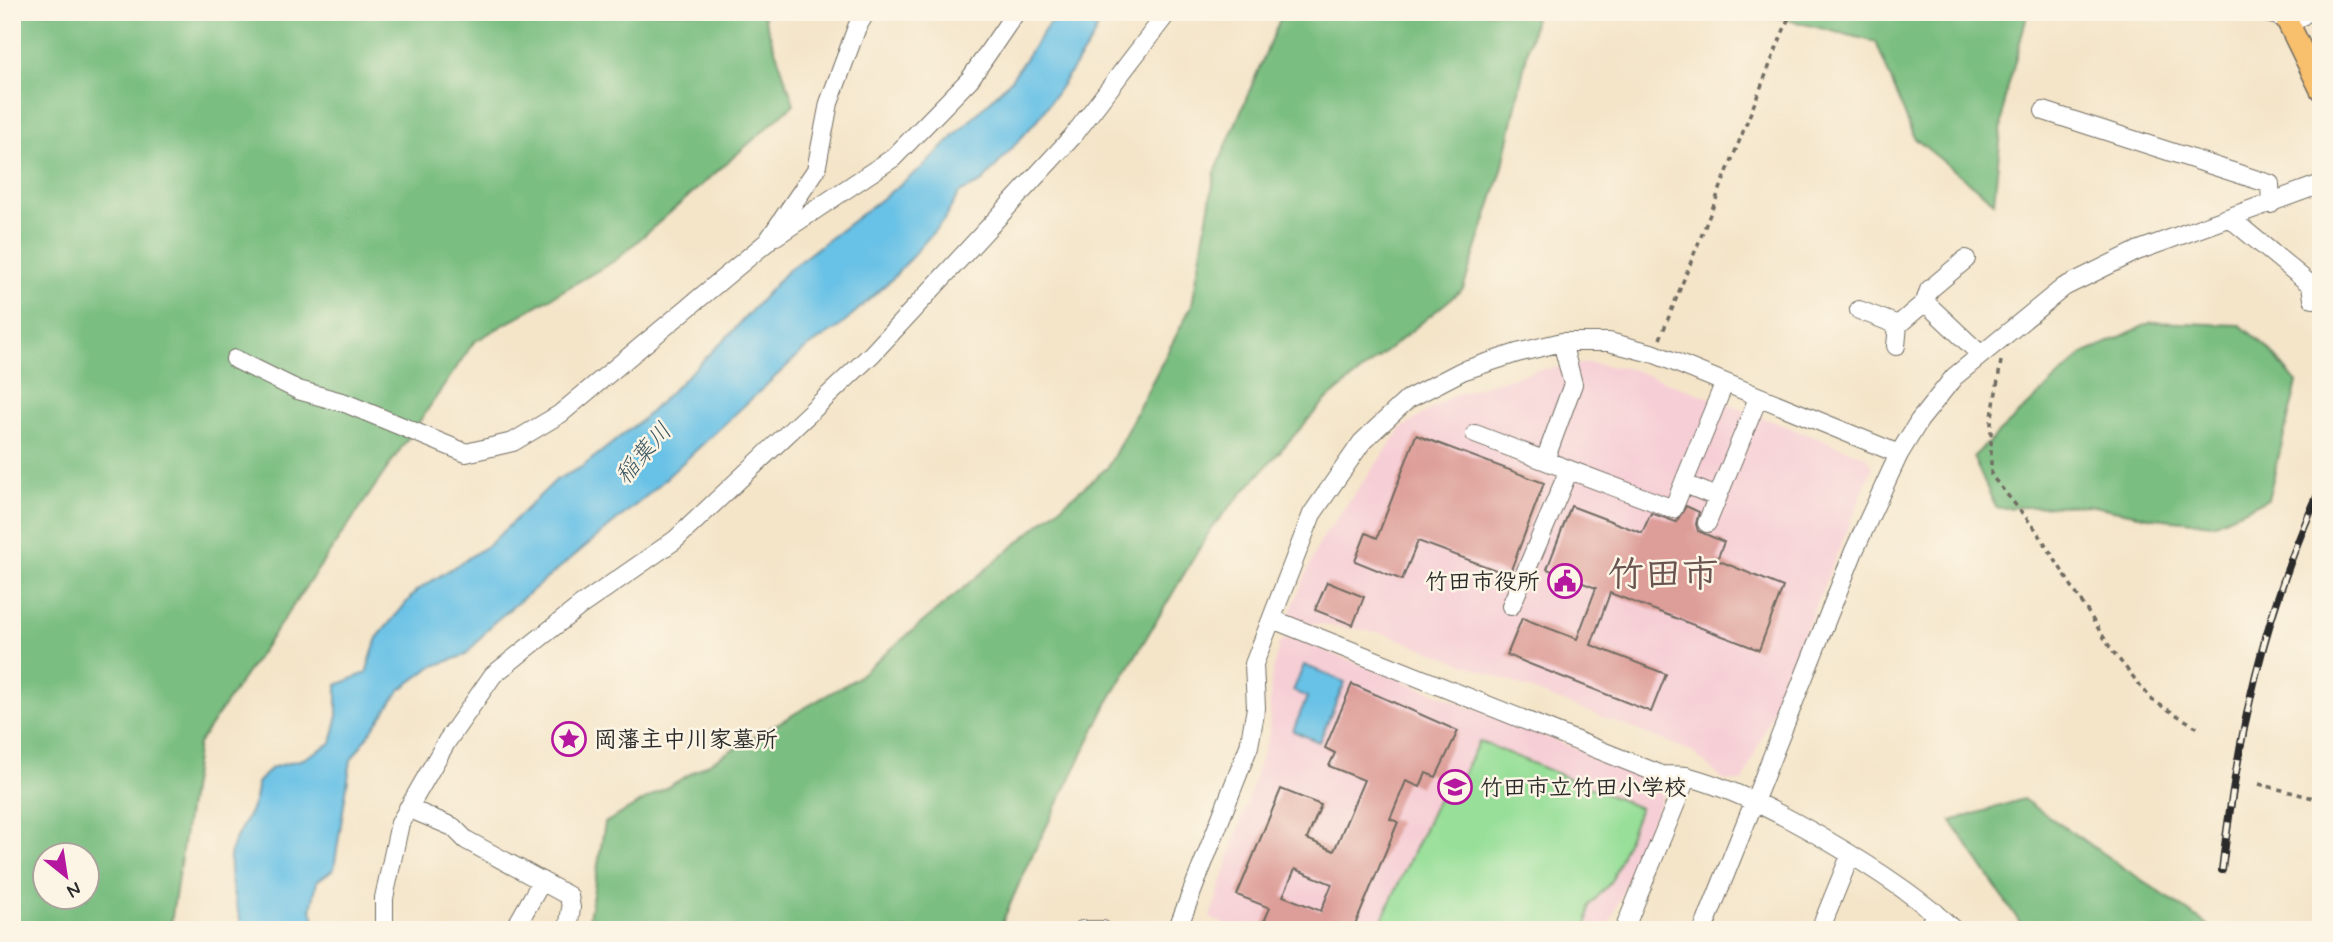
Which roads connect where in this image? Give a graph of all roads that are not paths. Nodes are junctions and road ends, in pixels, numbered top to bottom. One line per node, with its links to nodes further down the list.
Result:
1 (866, 12): 11 (street)
2 (1016, 12): 11 (street)
3 (1168, 12): 34 (street)
4 (2263, 12): 5 (street)
5 (2292, 17): 6 (main road)
6 (2321, 90)
7 (2044, 111): 9 (street)
8 (2321, 184): 9 (street)
9 (2271, 204): 10 (street)
10 (2230, 218): 13 (street); 19 (street)
11 (767, 242): 20 (street)
12 (1965, 258): 14 (street)
13 (2314, 299)
14 (1926, 302): 16 (street); 19 (street)
15 (1859, 310): 16 (street)
16 (1898, 325): 18 (street)
17 (1562, 342): 21 (street); 25 (street); 31 (street)
18 (1896, 346)
19 (1980, 354): 24 (street)
20 (235, 359)
21 (1724, 384): 22 (street); 27 (street)
22 (1758, 398): 24 (street); 28 (street)
23 (1475, 434): 25 (street)
24 (1899, 454): 33 (street)
25 (1545, 460): 26 (street)
26 (1569, 470): 27 (street); 30 (street)
27 (1685, 484): 28 (street)
28 (1717, 497): 29 (street)
29 (1707, 523)
30 (1511, 606)
31 (1272, 619): 32 (street); 43 (street)
32 (1687, 776): 33 (street); 44 (street)
33 (1755, 802): 35 (street); 45 (street)
34 (408, 808): 36 (street); 38 (street)
35 (1850, 856): 37 (street); 46 (street)
36 (542, 881): 39 (street); 40 (street)
37 (1935, 912): 47 (street); 48 (street)
38 (384, 930)
39 (514, 930)
40 (568, 930)
41 (1082, 930): 42 (street)
42 (1103, 930)
43 (1177, 930)
44 (1623, 930)
45 (1703, 930)
46 (1820, 930)
47 (1927, 930)
48 (1954, 930)

